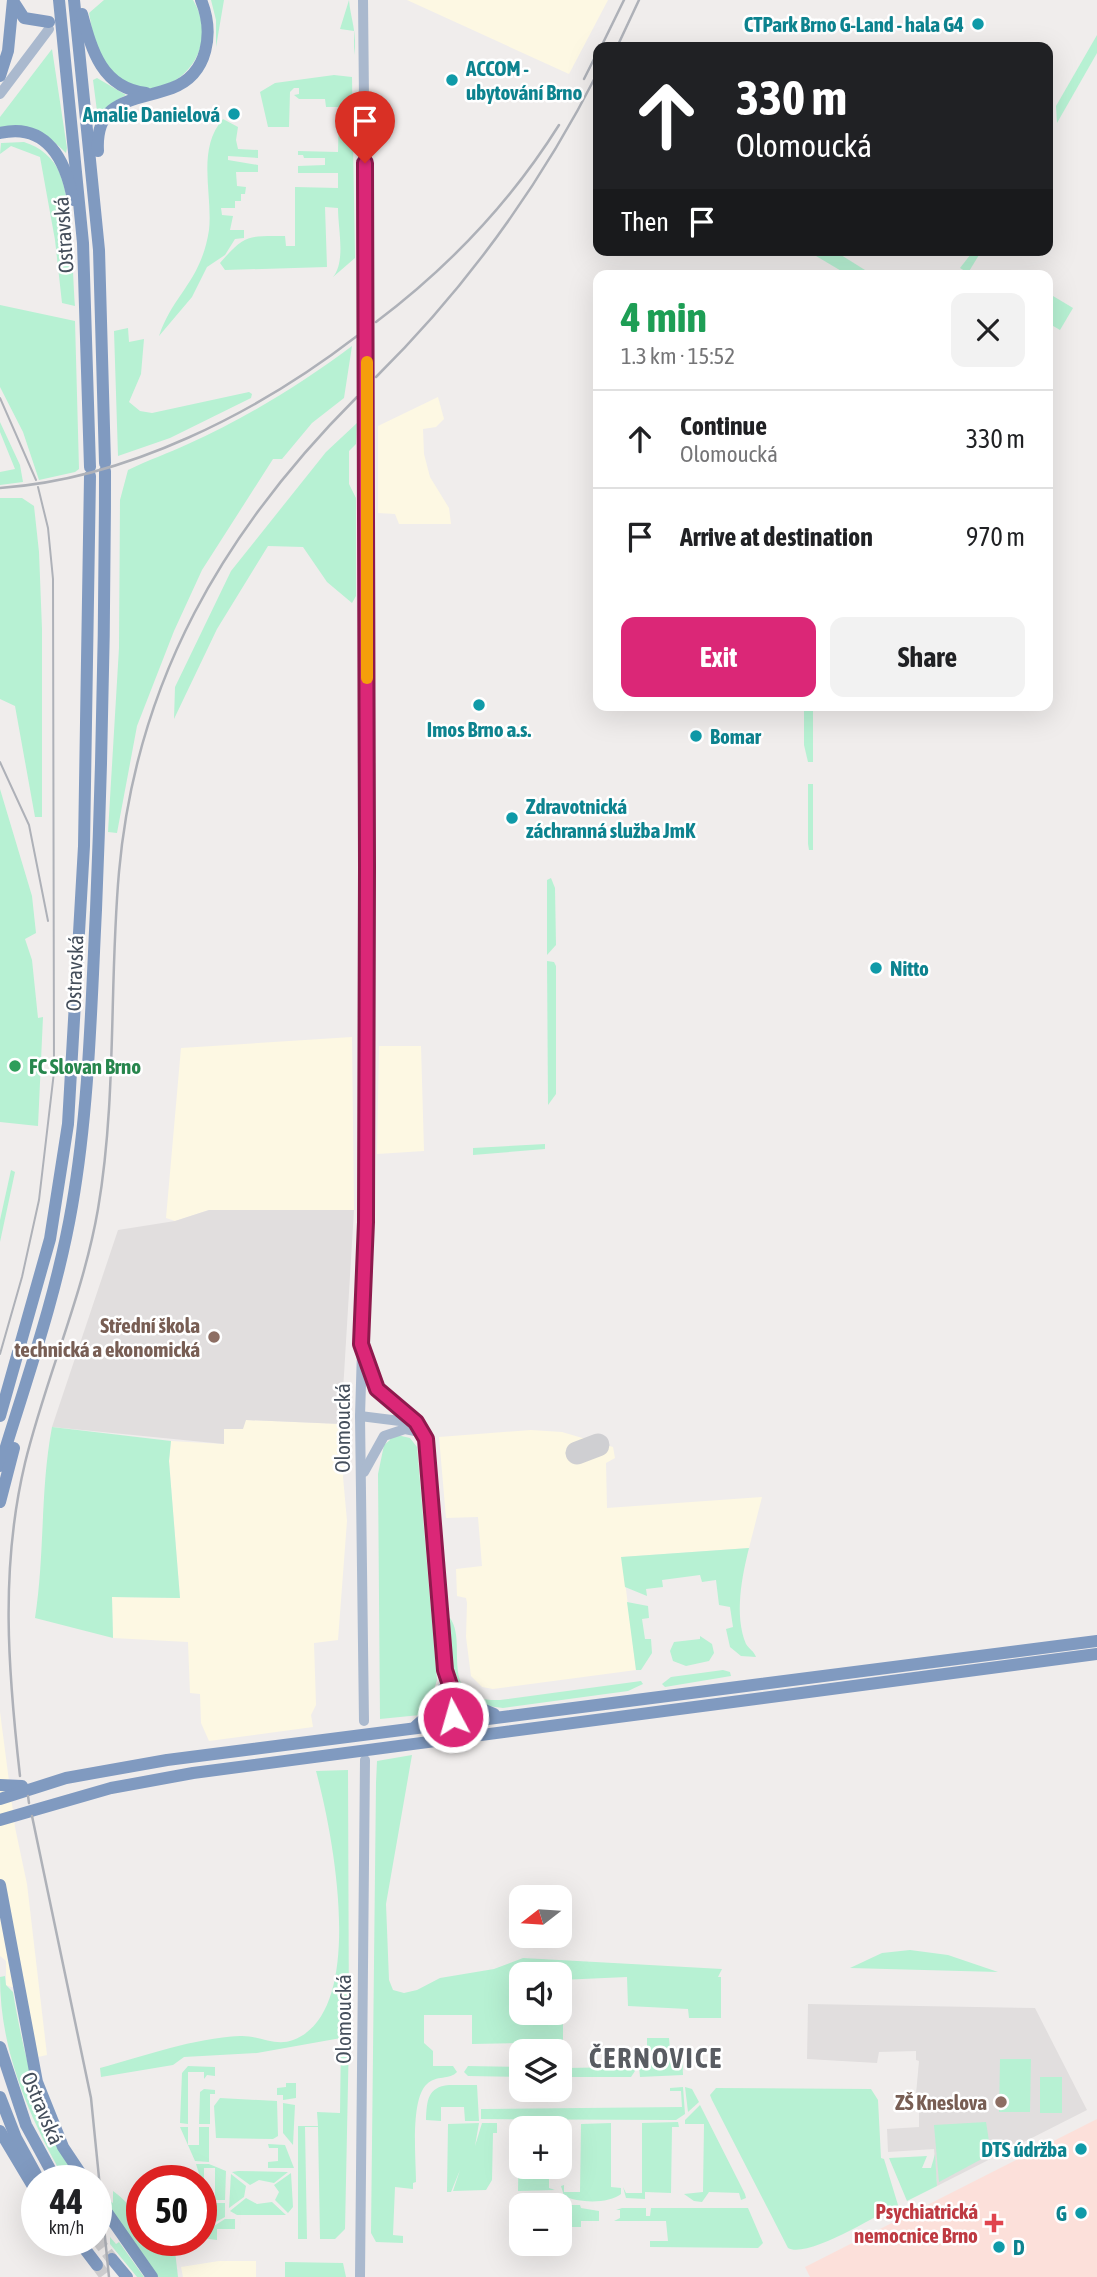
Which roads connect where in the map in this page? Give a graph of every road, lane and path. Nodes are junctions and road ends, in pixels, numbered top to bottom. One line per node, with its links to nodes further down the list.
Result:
1 (60, 0): 13 (highway, Ostravská)
2 (76, 0): 7 (highway)
3 (201, 0): 9 (highway)
4 (363, 0): 14 (main road, Olomoucká)
5 (13, 1): 6 (highway); 8 (highway)
6 (49, 26): 10 (main road)
7 (82, 34): 9 (highway); 12 (highway, Ostravská)
8 (0, 76)
9 (154, 93): 12 (highway)
10 (0, 94)
11 (0, 133): 13 (highway)
12 (96, 208): 15 (highway, Ostravská)
13 (86, 284): 16 (highway, Ostravská)
14 (361, 1344): 17 (main road, Olomoucká); 19 (main road)
15 (32, 1362): 20 (highway, Ostravská); 22 (highway)
16 (1, 1413)
17 (360, 1416): 18 (main road); 21 (main road, Olomoucká)
18 (418, 1432): 19 (main road); 21 (main road)
19 (428, 1453): 25 (main road)
20 (0, 1466)
21 (361, 1478): 27 (main road, Olomoucká)
22 (0, 1502)
23 (1097, 1641): 26 (highway)
24 (1097, 1654): 30 (highway)
25 (447, 1687): 26 (highway); 28 (main road); 29 (highway)
26 (508, 1716): 28 (highway)
27 (364, 1721)
28 (450, 1723): 29 (highway); 30 (main road); 31 (main road)
29 (416, 1727): 34 (highway)
30 (465, 1736): 31 (highway)
31 (440, 1740): 36 (highway)
32 (365, 1760): 51 (main road, Olomoucká)
33 (0, 1785): 34 (highway)
34 (40, 1785): 35 (highway)
35 (0, 1799)
36 (0, 1820)
37 (0, 1885): 43 (highway)
38 (0, 2047): 42 (highway, Ostravská)
39 (0, 2097): 41 (highway, Ostravská)
40 (0, 2131): 44 (highway)
41 (31, 2165)
42 (48, 2165)
43 (75, 2165)
44 (21, 2166)
45 (112, 2220): 50 (highway)
46 (90, 2256): 47 (highway)
47 (93, 2259)
48 (112, 2259): 49 (highway)
49 (127, 2277)
50 (152, 2277)
51 (360, 2277)

